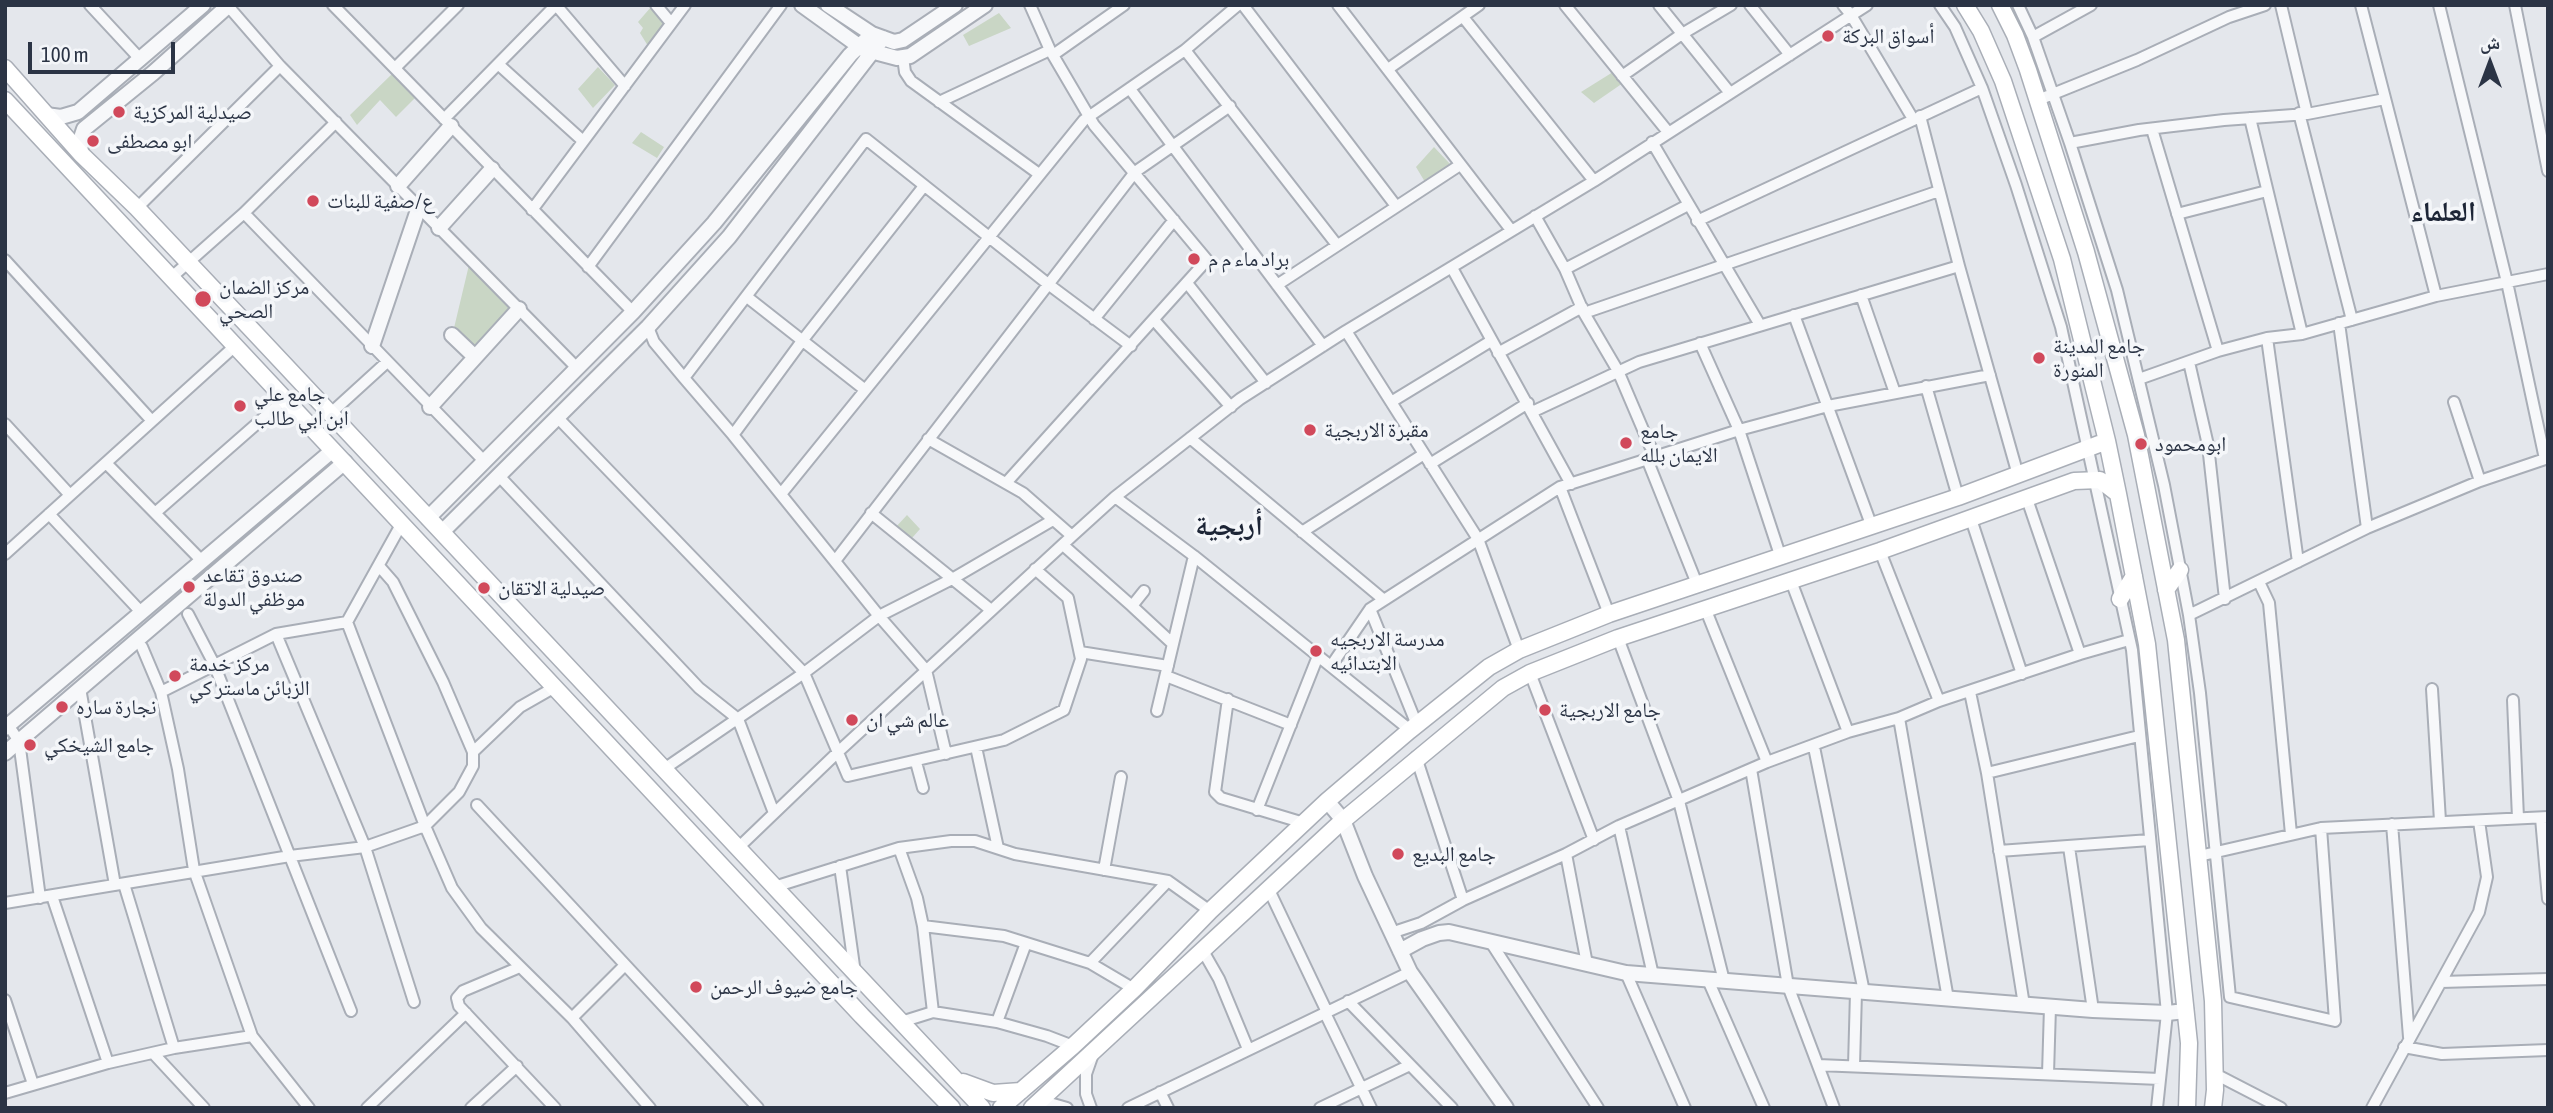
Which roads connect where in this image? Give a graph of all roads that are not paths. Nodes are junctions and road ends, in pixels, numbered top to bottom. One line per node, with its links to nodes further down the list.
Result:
1 (90, 5): 47 (street)
2 (203, 5): 47 (street)
3 (458, 5): 51 (street)
4 (556, 5): 48 (street); 54 (street)
5 (656, 5): 37 (street)
6 (685, 5): 37 (street)
7 (781, 5): 107 (street)
8 (802, 5): 41 (street)
9 (828, 5): 39 (street)
10 (955, 5): 39 (street)
11 (985, 5): 46 (street)
12 (1030, 5): 44 (street)
13 (1124, 5): 44 (street)
14 (1241, 5): 42 (street); 90 (street)
15 (1338, 5): 52 (street)
16 (1479, 5): 36 (street)
17 (1565, 5): 53 (street)
18 (1659, 5): 38 (street)
19 (1731, 5): 38 (street)
20 (1750, 5): 45 (street)
21 (1843, 5): 35 (street)
22 (1867, 5): 35 (street)
23 (1940, 5): 55 (street)
24 (1965, 5): 169 (main road)
25 (2000, 5): 58 (main road)
26 (2018, 5): 40 (street)
27 (2091, 5): 40 (street)
28 (2264, 5): 58 (street)
29 (2281, 5): 64 (street)
30 (2361, 5): 59 (street)
31 (2439, 5): 113 (street)
32 (2515, 5): 81 (street)
33 (229, 6): 49 (street); 67 (street)
34 (338, 7): 51 (street)
35 (1851, 15): 45 (street); 68 (street)
36 (1463, 17): 52 (street); 84 (street)
37 (671, 23): 54 (street)
38 (1682, 34): 53 (street); 57 (street)
39 (877, 36): 41 (street); 43 (street)
40 (2033, 37): 58 (street)
41 (860, 46): 43 (street); 121 (street)
42 (1185, 50): 56 (street); 63 (street)
43 (873, 53): 46 (street); 128 (street)
44 (1051, 53): 61 (street); 66 (street)
45 (1790, 55): 57 (street)
46 (903, 57): 61 (street)
47 (141, 60): 62 (street)
48 (498, 64): 71 (street); 74 (street)
49 (280, 66): 70 (street); 92 (street)
50 (5, 68): 65 (main road)
51 (395, 68): 71 (street)
52 (1388, 69): 79 (street)
53 (1622, 76): 73 (street)
54 (625, 86): 74 (street)
55 (1982, 88): 68 (street); 170 (street)
56 (1130, 89): 66 (street); 77 (street)
57 (1730, 93): 73 (street)
58 (2046, 97): 76 (street); 221 (main road)
59 (2385, 99): 64 (street); 117 (street)
60 (5, 100): 111 (main road)
61 (939, 102): 83 (street)
62 (86, 106): 65 (street); 67 (street)
63 (1230, 106): 77 (street); 102 (street)
64 (2303, 113): 69 (street); 125 (street)
65 (46, 115): 78 (main road)
66 (1089, 116): 82 (street); 83 (street)
67 (96, 117): 78 (street)
68 (1916, 118): 87 (street); 98 (street)
69 (2250, 118): 72 (street); 88 (street)
70 (336, 122): 85 (street); 94 (street)
71 (448, 122): 80 (street); 85 (street)
72 (2152, 129): 76 (street); 95 (street)
73 (1668, 132): 75 (street)
74 (583, 141): 93 (street)
75 (1652, 142): 84 (street); 89 (street)
76 (2070, 143): 149 (street)
77 (1173, 146): 82 (street); 115 (street)
78 (81, 154): 92 (main road)
79 (1460, 165): 90 (street); 100 (street)
80 (492, 169): 93 (street); 99 (street)
81 (2548, 171)
82 (1135, 172): 97 (street); 114 (street)
83 (1039, 174): 101 (street)
84 (1594, 181): 96 (street)
85 (398, 186): 91 (street)
86 (924, 186): 101 (street); 118 (street); 133 (street)
87 (1939, 191): 105 (street); 106 (street)
88 (2267, 191): 95 (street); 130 (street)
89 (1688, 205): 98 (street); 109 (street)
90 (1396, 206): 102 (street)
91 (419, 207): 99 (street); 137 (street)
92 (137, 208): 104 (main road)
93 (533, 210): 107 (street)
94 (244, 213): 104 (street); 137 (street)
95 (2178, 214): 140 (street)
96 (1535, 216): 100 (street); 109 (street)
97 (1174, 220): 112 (street); 123 (street)
98 (1697, 221): 105 (street)
99 (439, 228): 119 (street)
100 (1511, 230): 108 (street)
101 (989, 239): 114 (street); 152 (street)
102 (1337, 245): 115 (street)
103 (5, 260): 163 (street)
104 (187, 263): 111 (street); 161 (main road)
105 (1724, 265): 120 (street); 127 (street)
106 (1959, 266): 116 (street); 147 (street)
107 (588, 267): 121 (street)
108 (1452, 268): 129 (street); 134 (street)
109 (1565, 269): 120 (street)
110 (2548, 274): 113 (street)
111 (173, 276): 136 (main road)
112 (1187, 282): 124 (street); 150 (street)
113 (2507, 282): 117 (street); 174 (street)
114 (1048, 285): 123 (street); 168 (street)
115 (1277, 285): 139 (street)
116 (1861, 295): 122 (street); 153 (street)
117 (2436, 296): 125 (street)
118 (747, 297): 133 (street); 148 (street)
119 (519, 309): 142 (street); 145 (street)
120 (1583, 310): 141 (street); 146 (street)
121 (632, 313): 145 (street)
122 (1794, 315): 127 (street); 157 (street)
123 (1094, 318): 138 (street)
124 (1154, 320): 138 (street); 159 (street)
125 (2352, 320): 126 (street)
126 (2339, 323): 130 (street); 200 (street)
127 (1760, 326): 135 (street)
128 (648, 327): 148 (street); 162 (street)
129 (1346, 331): 139 (street); 155 (street)
130 (2302, 334): 132 (street)
131 (452, 335): 142 (street)
132 (2267, 338): 140 (street); 212 (street)
133 (802, 341): 152 (street); 166 (street)
134 (1491, 341): 141 (street); 155 (street)
135 (1700, 344): 146 (street); 165 (street)
136 (235, 346): 154 (main road); 163 (street)
137 (372, 346): 143 (street)
138 (1131, 346): 183 (street)
139 (1323, 346): 150 (street)
140 (2218, 351): 144 (street)
141 (1498, 353): 160 (street)
142 (475, 356): 158 (street)
143 (387, 362): 158 (street); 161 (street)
144 (2189, 362): 149 (street); 224 (street)
145 (577, 368): 176 (street)
146 (1618, 372): 160 (street); 172 (street)
147 (1990, 375): 151 (street); 179 (street)
148 (684, 379): 166 (street)
149 (2139, 379): 215 (street)
150 (1266, 383): 159 (street)
151 (1926, 386): 153 (street); 190 (street)
152 (863, 389): 186 (street)
153 (1895, 393): 157 (street)
154 (285, 399): 171 (main road); 192 (street)
155 (1391, 402): 173 (street)
156 (2454, 402): 182 (street)
157 (1828, 406): 165 (street); 199 (street)
158 (430, 407): 176 (street)
159 (1231, 407): 167 (street)
160 (1530, 407): 173 (street); 184 (street)
161 (331, 413): 195 (main road)
162 (558, 418): 180 (street); 251 (street)
163 (152, 421): 177 (street)
164 (5, 424): 188 (street)
165 (1739, 430): 172 (street); 209 (street)
166 (733, 435): 186 (street)
167 (1190, 438): 189 (street); 201 (street)
168 (928, 439): 183 (street); 193 (street)
169 (2107, 441): 170 (main road); 187 (main road)
170 (2088, 449): 178 (main road); 181 (street)
171 (333, 450): 175 (main road); 210 (street)
172 (1652, 458): 184 (street); 220 (street)
173 (1427, 459): 201 (street); 204 (street)
174 (2546, 459): 182 (street)
175 (345, 462): 198 (main road); 255 (street)
176 (485, 462): 195 (street)
177 (106, 463): 188 (street); 192 (street)
178 (2034, 470): 179 (main road); 185 (main road)
179 (2018, 475): 190 (main road)
180 (500, 477): 202 (street); 264 (street)
181 (2094, 479): 185 (main road); 187 (main road); 223 (street)
182 (2480, 481): 200 (street)
183 (1006, 483): 197 (street)
184 (1566, 486): 204 (street); 232 (street)
185 (2043, 492): 191 (main road)
186 (781, 494): 211 (street)
187 (2118, 494): 216 (main road)
188 (70, 495): 194 (street)
189 (1115, 497): 203 (street); 208 (street)
190 (1958, 497): 199 (main road)
191 (2027, 499): 196 (main road); 245 (street)
192 (155, 513): 210 (street)
193 (871, 513): 211 (street); 217 (street)
194 (49, 514): 207 (street); 230 (street)
195 (428, 518): 202 (main road)
196 (1971, 519): 206 (main road); 253 (street)
197 (1054, 520): 203 (street); 217 (street)
198 (402, 523): 213 (street); 254 (main road)
199 (1872, 527): 209 (main road)
200 (2367, 528): 212 (street)
201 (1302, 532): 225 (street)
202 (442, 533): 270 (main road)
203 (1072, 536): 205 (street)
204 (1478, 539): 225 (street); 243 (street)
205 (1063, 545): 214 (street); 226 (street)
206 (1880, 551): 218 (main road); 261 (street)
207 (5, 554)
208 (1194, 556): 240 (street); 246 (street)
209 (1781, 558): 220 (main road)
210 (201, 560): 230 (street)
211 (835, 561): 234 (street)
212 (2298, 562): 219 (street)
213 (379, 566): 235 (street); 274 (street)
214 (1035, 569): 228 (street); 244 (street)
215 (2180, 570): 221 (main road); 233 (street)
216 (2134, 576): 223 (main road); 241 (main road)
217 (952, 579): 228 (street); 234 (street)
218 (1791, 581): 227 (main road); 268 (street)
219 (2259, 582): 224 (street); 303 (street)
220 (1697, 584): 232 (main road)
221 (2166, 590): 239 (main road)
222 (1144, 591): 226 (street)
223 (2120, 599): 238 (street)
224 (2225, 599): 233 (street)
225 (1384, 600): 229 (street)
226 (1132, 606): 240 (street)
227 (1705, 608): 237 (main road); 281 (street)
228 (990, 610): 249 (street)
229 (1370, 610): 248 (street); 267 (street)
230 (141, 612): 266 (street)
231 (188, 614): 247 (street)
232 (1609, 614): 243 (main road)
233 (2189, 615): 312 (street)
234 (879, 616): 249 (street); 251 (street)
235 (347, 622): 236 (street); 300 (street)
236 (276, 634): 247 (street); 306 (street)
237 (1618, 638): 252 (main road); 289 (street)
238 (2129, 640): 245 (street); 269 (street)
239 (2176, 640): 241 (main road); 315 (main road)
240 (1173, 643): 250 (street)
241 (2147, 644): 357 (main road)
242 (142, 647): 257 (street)
243 (1519, 650): 267 (main road)
244 (1080, 652): 250 (street); 272 (street)
245 (2080, 654): 253 (street)
246 (1318, 656): 248 (street); 265 (street)
247 (214, 664): 257 (street); 314 (street)
248 (1331, 666): 267 (street)
249 (926, 670): 275 (street); 277 (street)
250 (1167, 671): 259 (street); 262 (street)
251 (804, 673): 264 (street); 275 (street)
252 (1530, 673): 279 (main road); 304 (street)
253 (2022, 674): 258 (street)
254 (555, 687): 274 (street); 278 (main road)
255 (80, 688): 271 (street); 320 (street)
256 (2432, 689): 296 (street)
257 (161, 692): 318 (street)
258 (1970, 692): 261 (street); 284 (street)
259 (1228, 699): 265 (street); 291 (street)
260 (2513, 700): 293 (street)
261 (1939, 701): 263 (street)
262 (1157, 711)
263 (1899, 718): 268 (street); 349 (street)
264 (738, 719): 283 (street); 292 (street)
265 (1291, 725): 291 (street)
266 (7, 726): 271 (street)
267 (1413, 728): 288 (main road)
268 (1848, 732): 273 (street)
269 (2139, 736): 284 (street); 305 (street)
270 (637, 740): 278 (main road); 283 (main road)
271 (19, 741): 276 (street); 323 (street)
272 (976, 747): 277 (street); 309 (street)
273 (1814, 747): 281 (street); 348 (street)
274 (473, 752): 300 (street)
275 (838, 752): 280 (street); 292 (street)
276 (5, 753)
277 (946, 754): 280 (street)
278 (620, 757): 287 (main road)
279 (1416, 757): 295 (main road); 325 (street)
280 (916, 762): 286 (street)
281 (1767, 762): 282 (street)
282 (1751, 769): 289 (street); 346 (street)
283 (668, 774): 287 (main road); 307 (main road)
284 (1987, 774): 311 (street)
285 (1121, 777): 317 (street)
286 (923, 788)
287 (655, 794): 374 (main road)
288 (1327, 801): 295 (street); 298 (main road)
289 (1679, 801): 301 (street); 344 (street)
290 (477, 805): 336 (street)
291 (1257, 810): 298 (street)
292 (774, 813): 307 (street)
293 (2518, 818): 294 (street); 297 (street)
294 (2544, 818): 324 (street)
295 (1343, 820): 322 (main road); 329 (street)
296 (2440, 821): 297 (street); 299 (street)
297 (2479, 821): 345 (street)
298 (1304, 822): 327 (main road)
299 (2392, 824): 302 (street); 366 (street)
300 (425, 825): 306 (street); 337 (street)
301 (1619, 826): 304 (street); 341 (street)
302 (2321, 828): 303 (street); 312 (street)
303 (2291, 834): 312 (street)
304 (1594, 840): 313 (street)
305 (2150, 840): 310 (street); 361 (street)
306 (365, 848): 314 (street); 351 (street)
307 (738, 848): 321 (main road)
308 (899, 848): 309 (street); 316 (street); 328 (street)
309 (998, 848): 317 (street)
310 (2069, 848): 311 (street); 355 (street)
311 (1999, 851): 353 (street)
312 (2216, 852): 315 (street)
313 (1566, 854): 325 (street); 335 (street)
314 (290, 856): 318 (street); 356 (street)
315 (2199, 856): 414 (main road)
316 (840, 866): 321 (street); 339 (street)
317 (1104, 870): 319 (street)
318 (195, 873): 320 (street); 365 (street)
319 (1168, 881): 327 (street); 334 (street)
320 (120, 885): 323 (street); 369 (street)
321 (774, 887): 339 (main road)
322 (1269, 890): 332 (main road); 360 (street)
323 (46, 897): 326 (street); 375 (street)
324 (2548, 899)
325 (1463, 900): 329 (street)
326 (5, 903)
327 (1210, 911): 347 (main road)
328 (923, 926): 331 (street); 358 (street)
329 (1391, 933): 333 (street)
330 (1490, 941): 333 (street); 335 (street); 408 (street)
331 (1026, 943): 334 (street); 364 (street)
332 (1203, 950): 370 (street); 372 (main road)
333 (1400, 951): 338 (street)
334 (1090, 963): 347 (street)
335 (1587, 964): 340 (street)
336 (625, 965): 362 (street); 397 (street)
337 (520, 967): 359 (street); 362 (street)
338 (1410, 972): 352 (street); 407 (street)
339 (855, 973): 363 (main road)
340 (1626, 973): 341 (street); 409 (street)
341 (1653, 975): 343 (street)
342 (2548, 979): 345 (street)
343 (1708, 980): 344 (street); 410 (street)
344 (1724, 981): 346 (street)
345 (2441, 982): 366 (street)
346 (1788, 986): 348 (street); 377 (street)
347 (1134, 989): 367 (main road)
348 (1860, 992): 349 (street); 379 (street)
349 (1948, 999): 353 (street)
350 (5, 1000): 384 (street)
351 (414, 1002)
352 (1348, 1002): 360 (street); 376 (street)
353 (2024, 1005): 354 (street)
354 (2050, 1007): 355 (street); 380 (street)
355 (2093, 1010): 361 (street)
356 (351, 1011)
357 (2186, 1011): 361 (street); 413 (main road)
358 (933, 1012): 363 (street); 364 (street)
359 (466, 1013): 378 (street); 393 (street)
360 (1326, 1013): 370 (street); 385 (street)
361 (2167, 1013): 383 (street)
362 (572, 1018): 396 (street)
363 (901, 1022): 368 (main road)
364 (997, 1022): 367 (street)
365 (252, 1035): 369 (street); 392 (street)
366 (2407, 1042): 371 (street); 416 (street)
367 (1073, 1046): 386 (main road)
368 (924, 1047): 374 (main road); 381 (main road)
369 (174, 1048): 373 (street)
370 (1248, 1049): 387 (street)
371 (2548, 1050)
372 (1094, 1051): 389 (main road); 401 (street)
373 (153, 1053): 375 (street); 391 (street)
374 (908, 1062): 390 (main road)
375 (108, 1063): 384 (street)
376 (1410, 1065): 385 (street); 406 (street)
377 (1818, 1065): 379 (street); 411 (street)
378 (517, 1066): 394 (street); 395 (street)
379 (1854, 1066): 380 (street)
380 (2048, 1074): 383 (street)
381 (953, 1077): 386 (main road); 398 (main road)
382 (2221, 1077): 415 (street)
383 (2160, 1079): 412 (street)
384 (33, 1084): 388 (street)
385 (1360, 1088): 404 (street); 405 (street)
386 (1021, 1091): 399 (main road)
387 (1160, 1092): 402 (street); 403 (street)
388 (5, 1093)
389 (1036, 1104): 400 (street)
390 (949, 1105)
391 (204, 1108)
392 (309, 1108)
393 (367, 1108)
394 (471, 1108)
395 (555, 1108)
396 (650, 1108)
397 (758, 1108)
398 (982, 1108)
399 (1001, 1108)
400 (1067, 1108)
401 (1091, 1108)
402 (1128, 1108)
403 (1168, 1108)
404 (1320, 1108)
405 (1371, 1108)
406 (1452, 1108)
407 (1506, 1108)
408 (1598, 1108)
409 (1685, 1108)
410 (1764, 1108)
411 (1834, 1108)
412 (2157, 1108)
413 (2187, 1108)
414 (2213, 1108)
415 (2281, 1108)
416 (2372, 1108)

